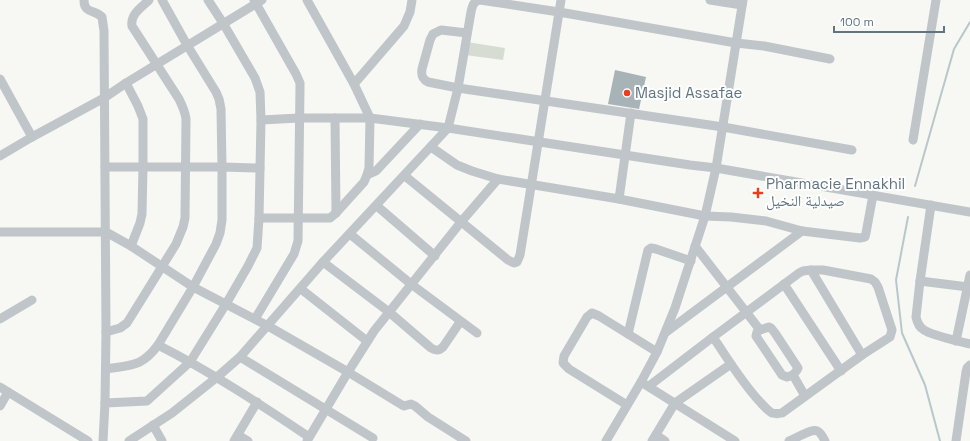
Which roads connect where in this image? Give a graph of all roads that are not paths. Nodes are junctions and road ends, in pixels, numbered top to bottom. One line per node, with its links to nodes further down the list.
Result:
1 (84, 0): 26 (street)
2 (149, 0): 21 (street)
3 (162, 0): 19 (street)
4 (208, 0): 16 (street)
5 (307, 0): 24 (street)
6 (403, 0): 14 (street)
7 (412, 0): 14 (street)
8 (479, 0): 15 (street); 17 (street)
9 (561, 0): 15 (street)
10 (710, 0): 13 (street)
11 (936, 0): 37 (street)
12 (257, 1): 16 (street); 29 (street)
13 (742, 3): 18 (street)
14 (410, 12): 24 (street)
15 (559, 12): 18 (street); 27 (street)
16 (223, 23): 19 (street); 32 (street)
17 (467, 33): 25 (street); 25 (street)
18 (736, 43): 20 (street); 34 (street)
19 (187, 45): 21 (street); 46 (street)
20 (830, 59)
21 (157, 64): 23 (street); 45 (street)
22 (1, 82): 36 (street)
23 (126, 83): 26 (street); 44 (street)
24 (354, 84): 31 (street)
25 (458, 88): 27 (street); 35 (street)
26 (104, 98): 36 (street); 43 (street)
27 (545, 102): 28 (street); 38 (street)
28 (631, 113): 34 (street); 42 (street)
29 (299, 118): 30 (street); 32 (street); 61 (street)
30 (335, 118): 31 (street); 58 (street)
31 (370, 118): 33 (street); 49 (street)
32 (261, 120): 47 (street)
33 (420, 124): 35 (street); 49 (street)
34 (723, 127): 40 (street); 48 (street)
35 (448, 128): 38 (street); 39 (street)
36 (32, 137): 41 (street)
37 (913, 140)
38 (538, 142): 42 (street); 52 (street)
39 (431, 147): 50 (street); 51 (street)
40 (852, 150)
41 (0, 156)
42 (626, 156): 48 (street); 54 (street)
43 (105, 167): 44 (street); 65 (street)
44 (143, 167): 45 (street); 67 (street)
45 (185, 167): 46 (street); 72 (street)
46 (222, 167): 47 (street); 78 (street)
47 (260, 168): 60 (street)
48 (716, 168): 53 (street); 59 (street)
49 (368, 175): 58 (street)
50 (405, 176): 55 (street); 62 (street)
51 (498, 179): 52 (street); 62 (street)
52 (531, 185): 54 (street); 62 (street)
53 (873, 195): 56 (street); 63 (street)
54 (619, 199): 59 (street)
55 (377, 206): 66 (street); 69 (street)
56 (931, 206): 57 (street); 75 (street)
57 (970, 212)
58 (336, 213): 61 (street)
59 (705, 216): 63 (street); 68 (street)
60 (259, 218): 61 (street); 83 (street)
61 (299, 218): 87 (street)
62 (461, 222): 69 (street)
63 (802, 231): 79 (street)
64 (0, 232): 65 (street)
65 (106, 232): 67 (street); 91 (street)
66 (350, 234): 71 (street); 76 (street)
67 (131, 246): 72 (street)
68 (695, 246): 70 (street); 79 (street)
69 (435, 256): 76 (street)
70 (691, 261): 92 (street); 94 (street)
71 (324, 262): 81 (street); 84 (street)
72 (161, 266): 78 (street); 91 (street)
73 (811, 270): 77 (street); 101 (street); 101 (street)
74 (970, 274): 80 (street)
75 (920, 281): 80 (street); 97 (street)
76 (411, 284): 84 (street); 88 (street)
77 (784, 284): 85 (street); 107 (street)
78 (193, 287): 83 (street); 99 (street)
79 (726, 287): 85 (street); 92 (street)
80 (968, 287): 97 (street)
81 (301, 289): 89 (street); 96 (street)
82 (32, 300): 86 (street)
83 (226, 304): 87 (street); 103 (street)
84 (389, 312): 88 (street); 96 (street)
85 (746, 312): 90 (street); 95 (street)
86 (0, 319)
87 (255, 319): 89 (street)
88 (460, 322): 93 (street)
89 (268, 326): 102 (street); 108 (street)
90 (760, 330): 109 (street); 109 (street)
91 (106, 332): 106 (street)
92 (665, 333): 100 (street)
93 (477, 334)
94 (628, 334): 100 (street); 118 (street)
95 (713, 337): 104 (street); 111 (street)
96 (367, 341): 108 (street)
97 (956, 341): 98 (street)
98 (970, 344)
99 (158, 345): 103 (street); 106 (street)
100 (657, 352): 111 (street)
101 (862, 355): 107 (street)
102 (240, 357): 110 (street); 120 (street)
103 (190, 362): 110 (street); 116 (street)
104 (731, 364): 114 (street); 117 (street)
105 (970, 365): 137 (street)
106 (106, 369): 116 (street)
107 (841, 371): 114 (street)
108 (348, 372): 120 (street); 131 (street)
109 (793, 375): 114 (street)
110 (216, 378): 115 (street); 121 (street)
111 (645, 384): 117 (street); 118 (street)
112 (0, 387): 113 (street)
113 (8, 392): 119 (street); 126 (street)
114 (805, 396)
115 (257, 402): 122 (street); 125 (street)
116 (105, 403): 127 (street)
117 (675, 403): 124 (street); 134 (street)
118 (627, 405): 132 (street)
119 (0, 406)
120 (326, 408): 123 (street); 125 (street)
121 (153, 425): 128 (street); 129 (street)
122 (236, 438): 130 (street)
123 (373, 438)
124 (654, 438): 133 (street)
125 (308, 439)
126 (88, 441)
127 (102, 441)
128 (129, 441)
129 (162, 441)
130 (248, 441)
131 (466, 441)
132 (606, 441)
133 (665, 441)
134 (735, 441)
135 (789, 441): 136 (street)
136 (825, 441)
137 (956, 441)

